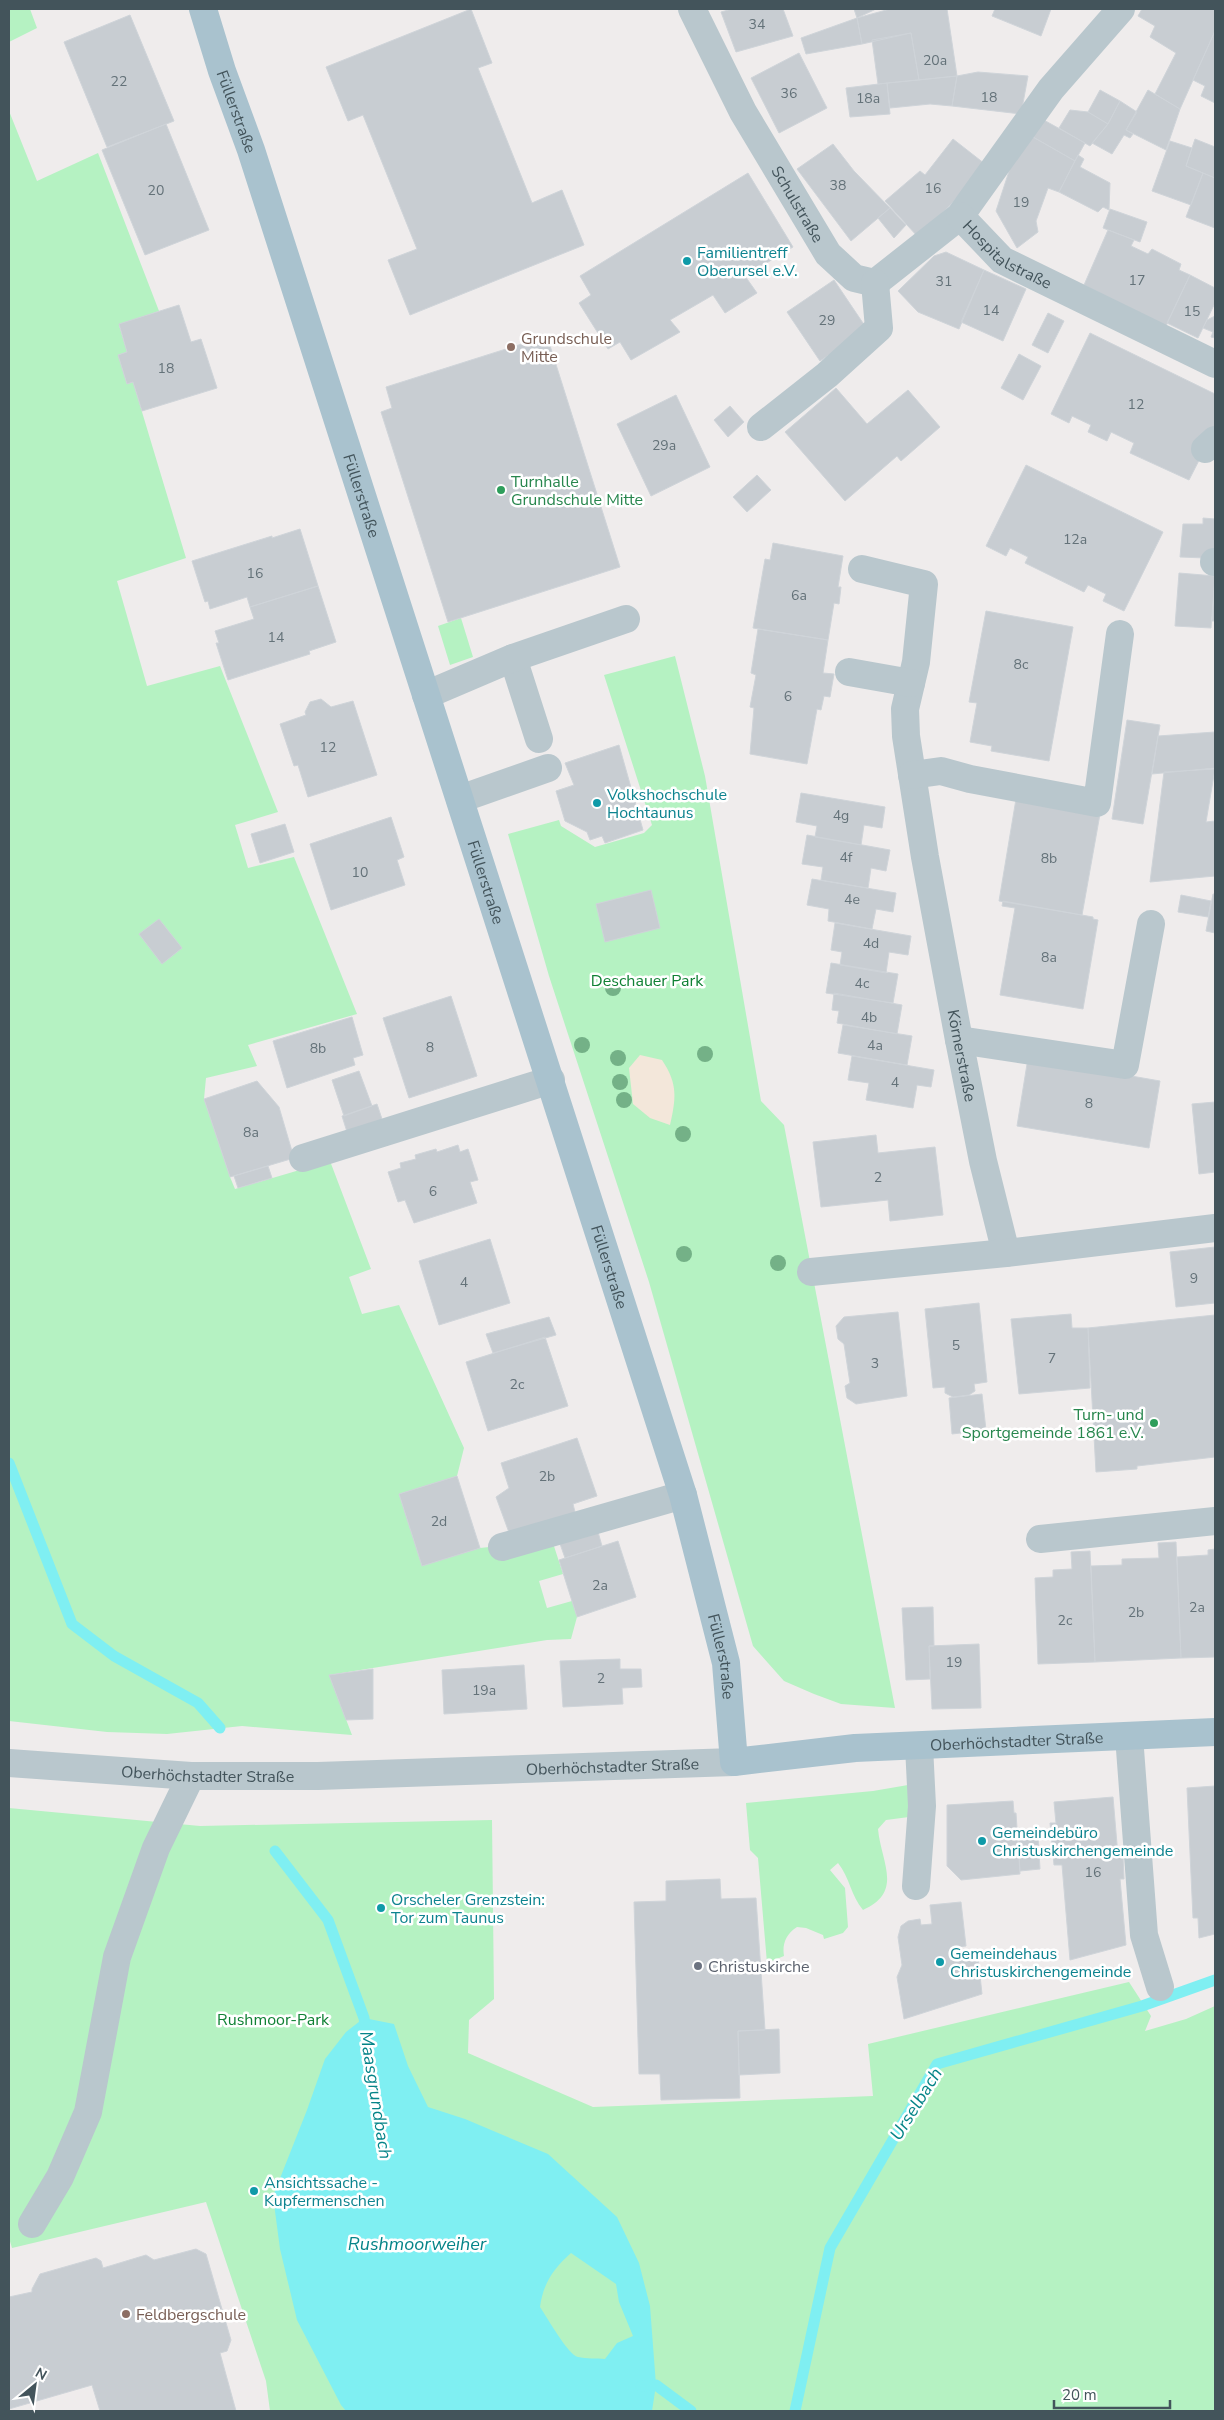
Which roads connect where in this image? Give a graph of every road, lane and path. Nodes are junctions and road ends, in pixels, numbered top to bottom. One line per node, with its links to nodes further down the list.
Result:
1 (203, 9): 14 (main road, Füllerstraße)
2 (692, 9): 5 (street, Schulstraße)
3 (1121, 9): 4 (street, Hospitalstraße)
4 (960, 216): 5 (street); 6 (street, Hospitalstraße)
5 (875, 282): 7 (street)
6 (1215, 364)
7 (760, 427)
8 (862, 569): 13 (street, Körnerstraße)
9 (626, 619): 11 (street)
10 (1120, 634): 17 (street)
11 (513, 658): 14 (street); 15 (street)
12 (849, 672): 13 (street)
13 (911, 684): 17 (street, Körnerstraße)
14 (426, 695): 18 (main road, Füllerstraße)
15 (539, 739)
16 (548, 768): 18 (street)
17 (912, 775): 20 (street, Körnerstraße)
18 (460, 799): 21 (main road, Füllerstraße)
19 (1151, 924): 20 (street)
20 (959, 1040): 24 (street, Körnerstraße)
21 (551, 1080): 22 (street); 26 (main road, Füllerstraße)
22 (303, 1158)
23 (1215, 1228): 24 (street)
24 (1006, 1253): 25 (street)
25 (811, 1272)
26 (683, 1495): 29 (street); 33 (main road, Füllerstraße)
27 (1215, 1521): 28 (street)
28 (1040, 1539)
29 (502, 1547)
30 (1215, 1732): 31 (main road, Oberhöchstadter Straße)
31 (1129, 1736): 32 (main road, Oberhöchstadter Straße); 37 (street)
32 (919, 1746): 33 (main road, Oberhöchstadter Straße); 36 (street)
33 (734, 1762): 35 (street, Oberhöchstadter Straße)
34 (9, 1763): 35 (street, Oberhöchstadter Straße)
35 (191, 1776): 38 (street)
36 (916, 1886)
37 (1160, 1987)
38 (32, 2224)

